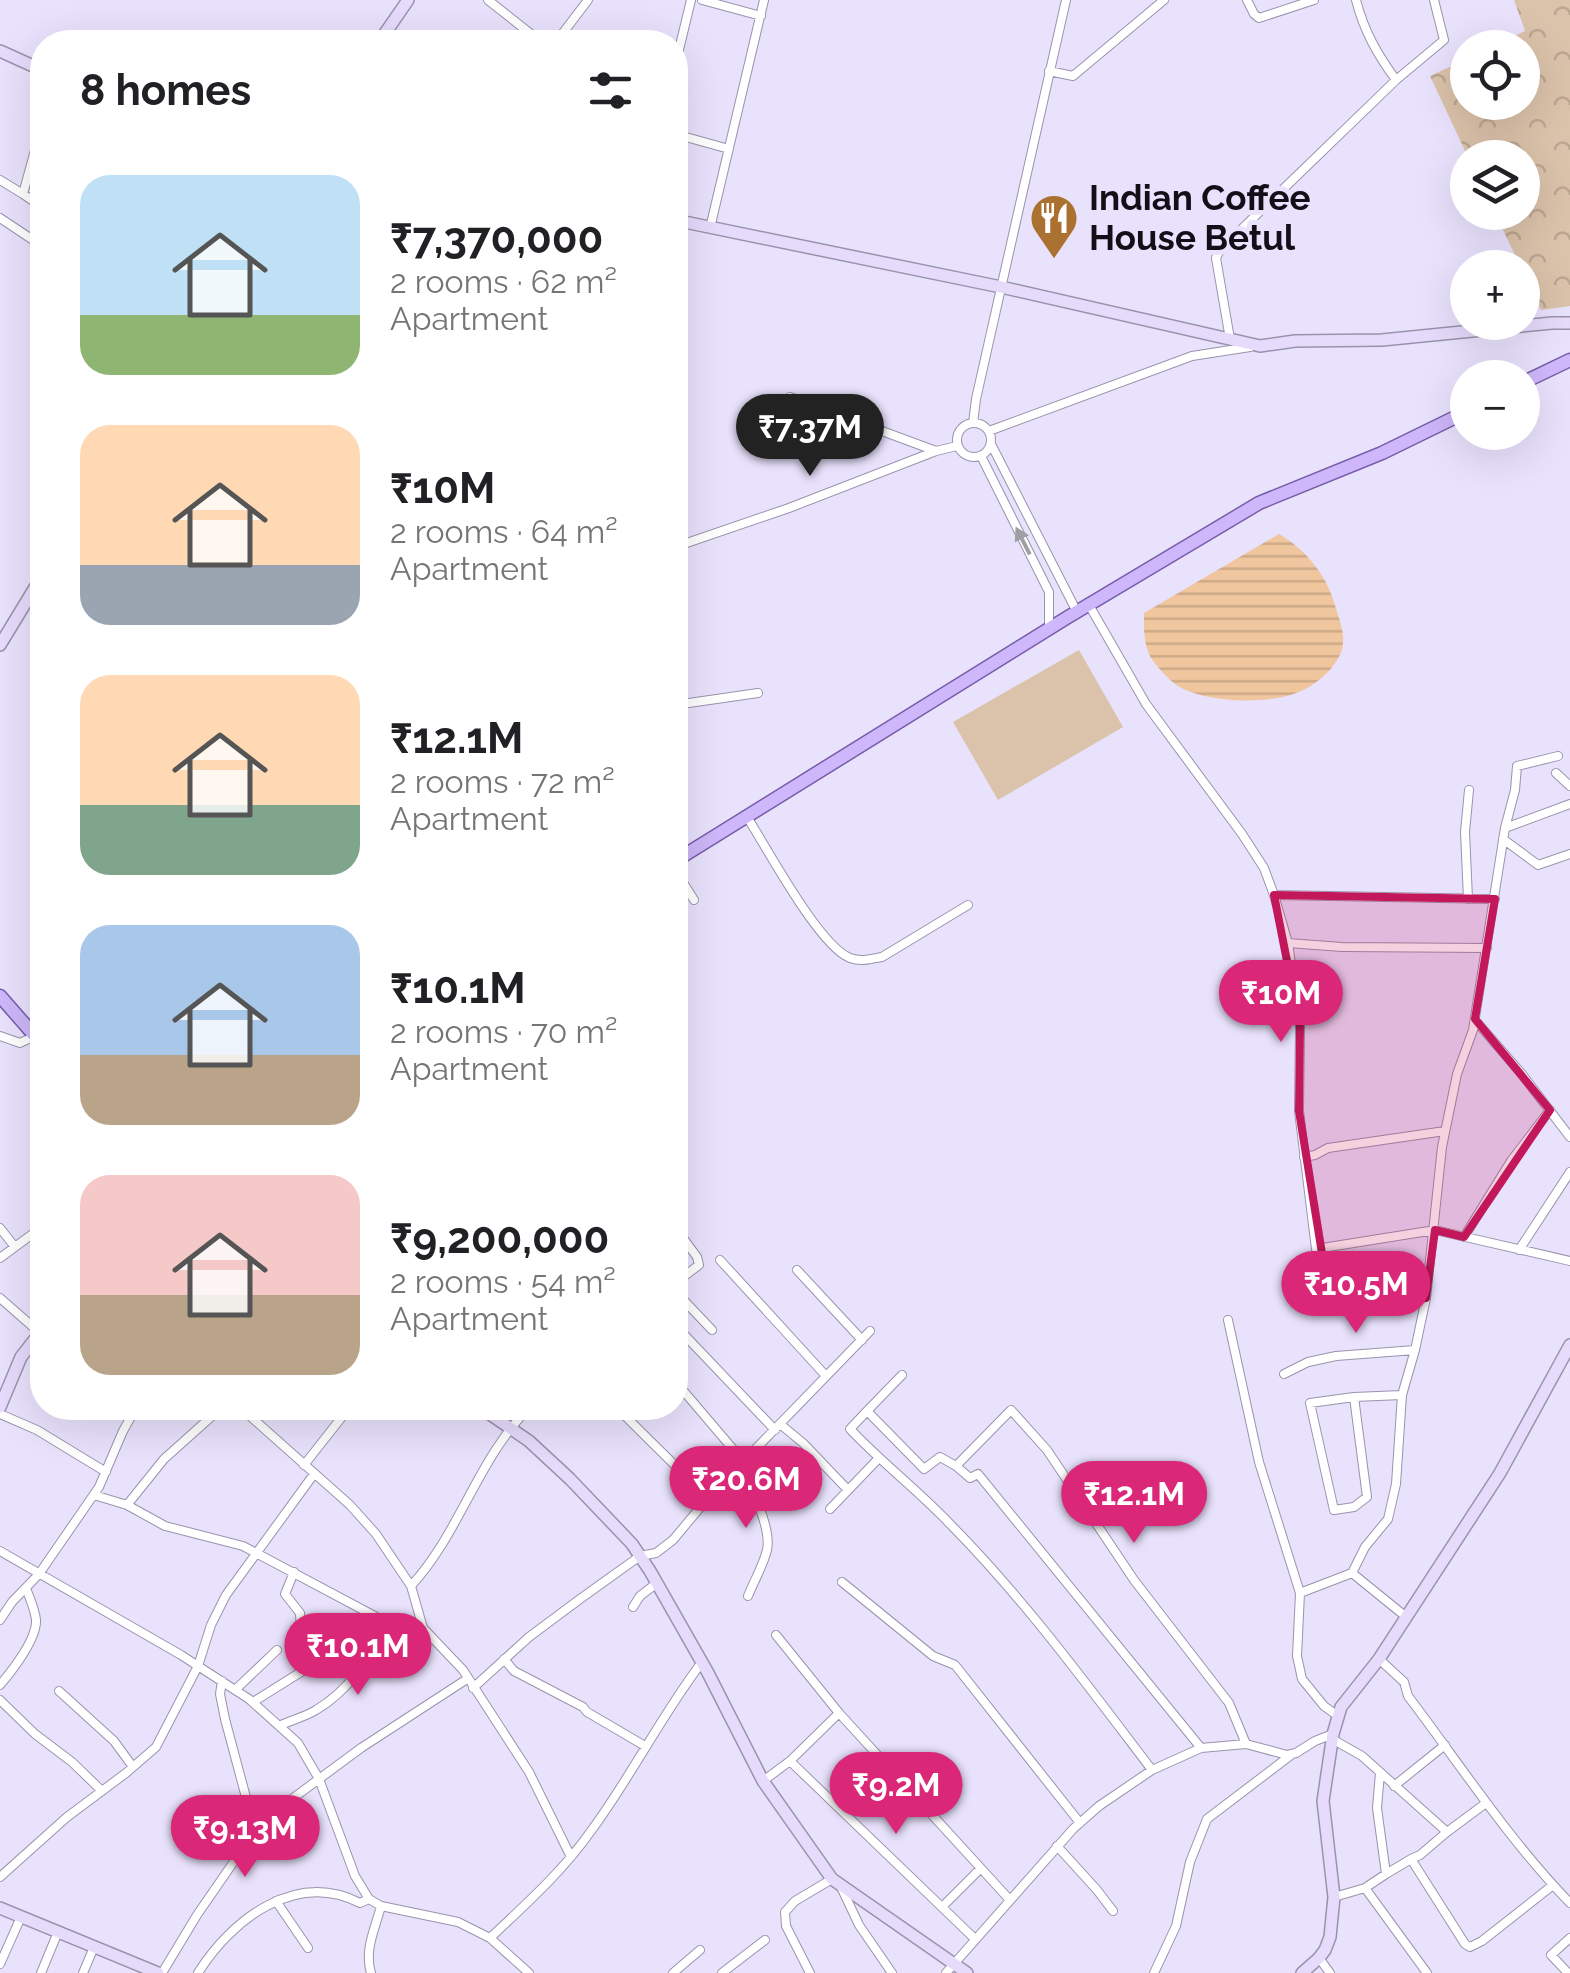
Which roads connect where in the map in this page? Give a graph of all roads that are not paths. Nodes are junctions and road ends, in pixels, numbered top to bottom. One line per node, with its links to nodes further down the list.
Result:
1 (408, 0): 15 (main road)
2 (588, 0): 17 (street)
3 (691, 0): 18 (street)
4 (702, 0): 14 (street)
5 (764, 0): 14 (street)
6 (1053, 0): 12 (street)
7 (1164, 0): 21 (street)
8 (1247, 0): 9 (street)
9 (1314, 0)
10 (1356, 0): 22 (street)
11 (1434, 0): 22 (street)
12 (1066, 1): 21 (street)
13 (495, 2): 16 (street)
14 (761, 16): 24 (street)
15 (387, 30)
16 (527, 30)
17 (565, 30)
18 (684, 30)
19 (0, 51): 20 (main road)
20 (30, 65)
21 (1049, 71): 33 (street)
22 (1396, 80): 35 (street)
23 (688, 138): 24 (street)
24 (728, 149): 31 (street)
25 (30, 168): 27 (street)
26 (0, 180): 27 (street)
27 (23, 194): 28 (street)
28 (30, 199)
29 (0, 218): 32 (street)
30 (688, 223): 31 (main road)
31 (710, 228): 33 (main road)
32 (30, 238)
33 (1001, 287): 35 (main road); 41 (street)
34 (1570, 324): 36 (main road)
35 (1230, 339): 36 (main road)
36 (1260, 346): 42 (street)
37 (1570, 360): 38 (main road)
38 (1540, 374)
39 (790, 397): 45 (street)
40 (1450, 419): 49 (main road)
41 (973, 423): 42 (street); 44 (street)
42 (989, 431): 43 (street)
43 (992, 444): 46 (street); 49 (street)
44 (958, 446): 45 (street); 46 (street)
45 (936, 451): 47 (street)
46 (981, 456): 50 (street, one-way to 46)
47 (688, 543)
48 (30, 596): 51 (main road)
49 (1083, 609): 50 (main road); 65 (street)
50 (1049, 629): 59 (main road)
51 (0, 645)
52 (758, 694): 53 (street)
53 (688, 703)
54 (1558, 756): 60 (street)
55 (1556, 773): 56 (street)
56 (1570, 786)
57 (1470, 790): 66 (street)
58 (1570, 804): 60 (street)
59 (747, 816): 62 (main road); 69 (street)
60 (1505, 828): 61 (street)
61 (1503, 839): 63 (street); 67 (street)
62 (688, 853)
63 (1570, 854)
64 (688, 891): 68 (street)
65 (1274, 895): 66 (street); 70 (street)
66 (1468, 899): 67 (street)
67 (1495, 899): 71 (street)
68 (694, 900)
69 (968, 905)
70 (1288, 942): 71 (street); 80 (street)
71 (1487, 948): 73 (street)
72 (0, 996): 74 (main road)
73 (1475, 1019): 77 (street); 78 (street)
74 (30, 1031)
75 (0, 1036): 76 (street)
76 (30, 1041)
77 (1550, 1110): 79 (street); 85 (street)
78 (1446, 1131): 80 (street); 83 (street)
79 (1570, 1136)
80 (1304, 1157): 88 (street)
81 (1570, 1172): 89 (street)
82 (0, 1228): 87 (street)
83 (1435, 1230): 85 (street); 88 (street); 96 (street)
84 (30, 1236): 87 (street)
85 (1464, 1238): 89 (street)
86 (688, 1245): 94 (street)
87 (16, 1247): 90 (street)
88 (1316, 1248): 96 (street)
89 (1519, 1250): 92 (street)
90 (0, 1258)
91 (720, 1260): 109 (street)
92 (1570, 1261)
93 (797, 1270): 103 (street)
94 (688, 1273)
95 (0, 1298): 99 (street)
96 (1426, 1298): 106 (street)
97 (688, 1302): 100 (street)
98 (1228, 1320): 145 (street)
99 (30, 1323)
100 (712, 1330)
101 (870, 1331): 103 (street)
102 (688, 1338): 122 (street)
103 (862, 1340): 109 (street)
104 (1570, 1345): 148 (main road)
105 (30, 1346): 113 (main road)
106 (1415, 1350): 107 (street); 110 (street)
107 (1284, 1374)
108 (902, 1375): 114 (street)
109 (826, 1376): 122 (street)
110 (1402, 1394): 112 (street); 139 (street)
111 (688, 1397): 125 (street)
112 (1354, 1397): 112 (street)
113 (0, 1410): 128 (street)
114 (867, 1412): 124 (street); 127 (street)
115 (130, 1420): 128 (street)
116 (208, 1420): 133 (street)
117 (255, 1420): 126 (street)
118 (340, 1420): 126 (street)
119 (498, 1420): 123 (main road)
120 (517, 1420): 123 (street)
121 (629, 1420): 132 (street)
122 (778, 1427): 125 (street); 130 (street)
123 (509, 1428): 137 (main road); 143 (street)
124 (878, 1459): 130 (street); 177 (street)
125 (742, 1464): 132 (street); 146 (street)
126 (304, 1465): 129 (street)
127 (956, 1466): 170 (street); 173 (street)
128 (106, 1472): 131 (street)
129 (314, 1474): 136 (street); 143 (street)
130 (848, 1490): 134 (street)
131 (94, 1495): 133 (street); 140 (street)
132 (708, 1498): 137 (street)
133 (127, 1505): 136 (street)
134 (830, 1508)
135 (0, 1551): 140 (street)
136 (257, 1552): 138 (street); 157 (street)
137 (640, 1556): 142 (main road); 155 (street)
138 (294, 1572): 150 (street); 165 (street)
139 (1352, 1573): 145 (street); 148 (street)
140 (39, 1574): 144 (street); 157 (street)
141 (842, 1582): 184 (street)
142 (657, 1583): 147 (street); 156 (main road)
143 (411, 1586): 151 (street)
144 (26, 1588): 149 (street); 160 (street)
145 (1300, 1593): 167 (street)
146 (748, 1596)
147 (633, 1607)
148 (1405, 1616): 154 (main road)
149 (0, 1620)
150 (384, 1621): 151 (street); 168 (street)
151 (422, 1628): 158 (street)
152 (776, 1635): 166 (street)
153 (277, 1650): 162 (street)
154 (1378, 1658): 167 (main road); 171 (street)
155 (504, 1659): 161 (street); 172 (street)
156 (702, 1662): 172 (street); 180 (main road)
157 (198, 1666): 159 (street); 176 (street)
158 (467, 1678): 161 (street); 179 (street)
159 (222, 1681): 162 (street); 185 (street)
160 (0, 1685)
161 (472, 1688): 188 (street)
162 (236, 1690): 165 (street)
163 (59, 1691): 176 (street)
164 (0, 1700): 182 (street)
165 (253, 1702): 168 (street)
166 (839, 1713): 175 (street); 190 (street)
167 (1338, 1716): 169 (main road)
168 (279, 1726): 179 (street)
169 (1332, 1736): 174 (street); 178 (street); 196 (main road)
170 (1246, 1744): 173 (street); 174 (street)
171 (1445, 1745): 181 (street); 183 (street)
172 (645, 1746): 188 (street)
173 (1201, 1748): 177 (street)
174 (1292, 1754): 228 (street)
175 (790, 1761): 180 (street); 202 (street)
176 (134, 1766): 182 (street)
177 (1152, 1770): 184 (street)
178 (1380, 1773): 181 (street); 191 (street)
179 (319, 1779): 185 (street); 197 (street)
180 (763, 1781): 193 (main road)
181 (1394, 1786): 186 (street)
182 (102, 1791): 192 (street)
183 (1486, 1803): 186 (street); 194 (street)
184 (1080, 1823): 187 (street)
185 (255, 1831): 220 (street)
186 (1447, 1832): 189 (street)
187 (1057, 1846): 198 (street); 204 (street)
188 (571, 1857): 207 (street)
189 (1412, 1859): 191 (street); 194 (street)
190 (980, 1869): 198 (street); 202 (street)
191 (1386, 1874): 195 (street)
192 (0, 1877)
193 (836, 1882): 216 (main road); 225 (street); 226 (street)
194 (1553, 1886): 200 (street)
195 (1365, 1888): 196 (street); 231 (street)
196 (1334, 1897): 214 (main road)
197 (369, 1899): 199 (street); 201 (street)
198 (1010, 1899): 210 (street)
199 (276, 1901): 212 (street); 221 (street)
200 (1570, 1903)
201 (381, 1906): 207 (street); 222 (street)
202 (942, 1907): 210 (street)
203 (0, 1908): 205 (main road)
204 (1113, 1910)
205 (21, 1917): 206 (main road); 215 (street)
206 (58, 1932): 211 (main road); 218 (street)
207 (490, 1938): 217 (street)
208 (1570, 1938): 232 (street)
209 (764, 1940): 224 (street)
210 (975, 1940): 216 (street)
211 (94, 1946): 219 (street); 220 (main road)
212 (308, 1948)
213 (700, 1950): 223 (street)
214 (1319, 1958): 229 (main road); 230 (street)
215 (0, 1964)
216 (950, 1968): 227 (main road)
217 (527, 1972)
218 (41, 1973)
219 (82, 1973)
220 (160, 1973)
221 (198, 1973)
222 (371, 1973)
223 (673, 1973)
224 (722, 1973)
225 (810, 1973)
226 (892, 1973)
227 (967, 1973)
228 (1154, 1973)
229 (1302, 1973)
230 (1330, 1973)
231 (1427, 1973)
232 (1568, 1973)

